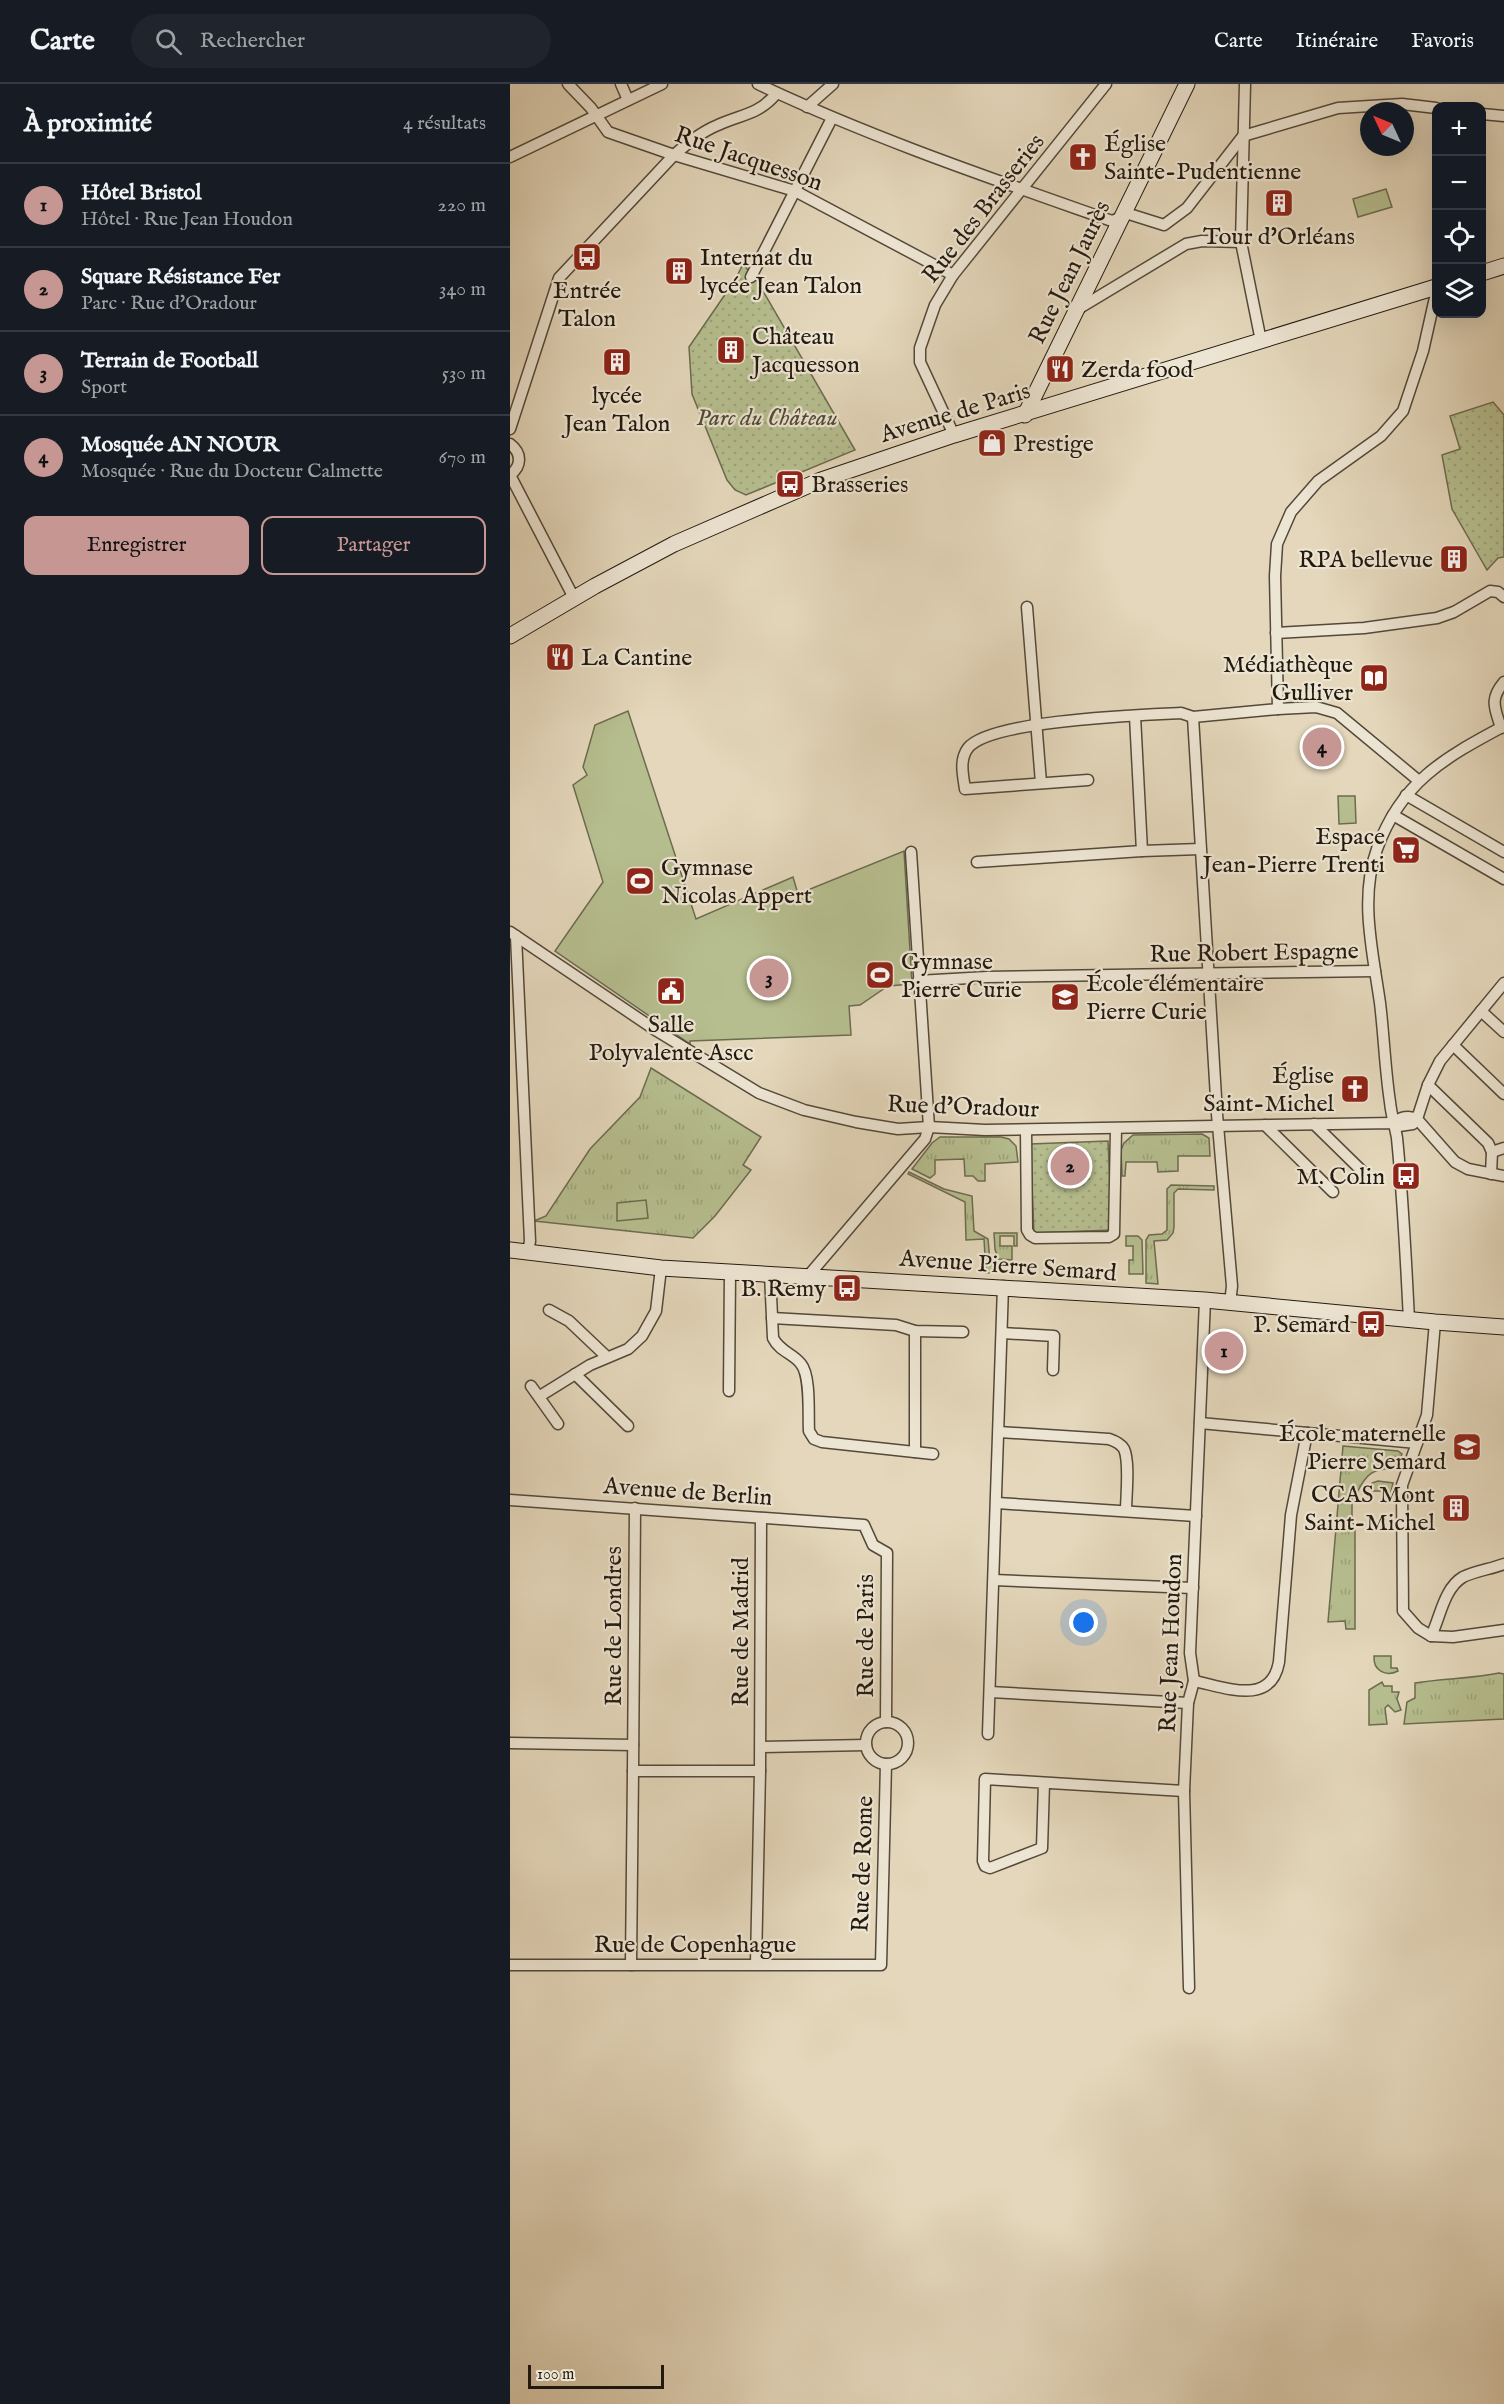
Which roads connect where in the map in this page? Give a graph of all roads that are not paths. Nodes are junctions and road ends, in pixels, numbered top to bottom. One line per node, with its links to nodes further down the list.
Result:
1 (568, 84): 14 (street, Rue Jacquesson)
2 (621, 84): 10 (street)
3 (662, 84): 10 (street)
4 (758, 84): 9 (street)
5 (833, 84): 12 (street)
6 (1106, 84): 20 (street, Rue des Brasseries)
7 (1187, 84): 22 (main road, Rue Jean Jaurès)
8 (1245, 84): 17 (street)
9 (776, 94): 12 (street); 18 (street)
10 (628, 100): 14 (street)
11 (1432, 107): 17 (street)
12 (807, 108): 16 (street)
13 (1486, 114): 15 (street)
14 (597, 116): 18 (street, Rue Jacquesson); 19 (street)
15 (1504, 116)
16 (832, 118): 20 (street); 21 (street)
17 (1243, 136): 22 (street); 23 (street)
18 (674, 155): 21 (street, Rue Jacquesson); 33 (street)
19 (510, 157)
20 (1023, 188): 22 (street); 26 (street, Rue des Brasseries)
21 (795, 191): 26 (street, Rue Jacquesson); 27 (street)
22 (1117, 219): 29 (main road, Rue Jean Jaurès)
23 (1241, 242): 29 (street); 31 (street)
24 (1504, 266): 25 (main road)
25 (1486, 272)
26 (953, 275): 34 (street, Rue des Brasseries)
27 (751, 277)
28 (1432, 289): 31 (main road, Avenue de Paris)
29 (1075, 311): 32 (main road, Rue Jean Jaurès)
30 (1432, 314): 40 (street)
31 (1261, 341): 32 (main road, Avenue de Paris)
32 (1025, 415): 34 (main road, Avenue de Paris)
33 (510, 429)
34 (954, 435): 38 (main road, Avenue de Paris)
35 (510, 444): 36 (street)
36 (510, 475): 38 (street)
37 (1504, 597): 40 (street)
38 (574, 598): 41 (main road, Avenue de Paris)
39 (1028, 607): 46 (street)
40 (1276, 633): 43 (street)
41 (510, 636)
42 (1504, 682): 47 (street)
43 (1278, 709): 45 (street); 49 (street)
44 (1135, 716): 45 (street); 46 (street); 54 (street)
45 (1193, 717): 53 (street)
46 (1037, 725): 50 (street); 50 (street)
47 (1503, 727): 49 (street)
48 (1088, 780): 50 (street)
49 (1419, 781): 51 (street)
50 (1041, 783)
51 (1406, 795): 52 (street); 56 (street)
52 (1393, 815): 58 (street); 60 (street)
53 (1200, 849): 54 (street); 61 (street)
54 (1142, 851): 57 (street)
55 (911, 852): 62 (street)
56 (1504, 852)
57 (977, 862)
58 (1504, 879)
59 (513, 934): 64 (street); 75 (street, Rue d'Oradour)
60 (1375, 971): 61 (street, Rue Robert Espagne); 71 (street)
61 (1209, 972): 62 (street, Rue Robert Espagne); 73 (street)
62 (918, 981): 75 (street)
63 (1504, 983): 65 (street)
64 (515, 1006): 85 (street)
65 (1481, 1011): 66 (street); 67 (street)
66 (1504, 1032)
67 (1454, 1045): 68 (street); 69 (street)
68 (1428, 1085): 70 (street); 79 (street)
69 (1504, 1094)
70 (1417, 1119): 71 (street, Rue d'Oradour); 81 (street)
71 (1394, 1123): 72 (street, Rue d'Oradour); 95 (street)
72 (1314, 1124): 74 (street, Rue d'Oradour); 80 (street)
73 (1218, 1125): 74 (street, Rue d'Oradour); 76 (street, Rue d'Oradour); 92 (street)
74 (1265, 1125): 83 (street)
75 (929, 1127): 77 (street, Rue d'Oradour); 89 (street)
76 (1116, 1129): 77 (street, Rue d'Oradour); 77 (street)
77 (1026, 1130)
78 (1504, 1148): 79 (street)
79 (1492, 1152): 81 (street)
80 (1362, 1171)
81 (1491, 1174): 82 (street)
82 (1504, 1176)
83 (1333, 1192)
84 (510, 1250): 85 (main road, Avenue Pierre Semard)
85 (528, 1252): 86 (main road, Avenue Pierre Semard)
86 (661, 1268): 87 (main road, Avenue Pierre Semard); 101 (street)
87 (730, 1272): 88 (main road, Avenue Pierre Semard); 105 (street)
88 (770, 1274): 89 (main road, Avenue Pierre Semard); 94 (street)
89 (809, 1275): 90 (main road, Avenue Pierre Semard)
90 (1003, 1286): 91 (main road, Avenue Pierre Semard); 100 (street)
91 (1205, 1300): 92 (main road, Avenue Pierre Semard); 107 (street, Rue Jean Houdon)
92 (1230, 1302): 95 (main road, Avenue Pierre Semard)
93 (549, 1310): 101 (street)
94 (772, 1318): 98 (street); 113 (street)
95 (1409, 1320): 96 (main road, Avenue Pierre Semard)
96 (1435, 1322): 97 (main road, Avenue Pierre Semard); 112 (street)
97 (1504, 1327)
98 (915, 1332): 99 (street); 113 (street)
99 (963, 1332)
100 (1002, 1333): 102 (street); 110 (street)
101 (607, 1357): 103 (street)
102 (1053, 1370)
103 (575, 1374): 106 (street); 109 (street)
104 (531, 1386): 106 (street)
105 (729, 1391)
106 (540, 1396): 108 (street)
107 (1200, 1423): 111 (street); 119 (street, Rue Jean Houdon)
108 (558, 1424)
109 (628, 1426)
110 (999, 1432): 116 (street); 118 (street)
111 (1307, 1433): 112 (street); 127 (street)
112 (1417, 1443): 126 (street)
113 (915, 1452): 114 (street)
114 (933, 1454)
115 (510, 1500): 117 (street, Avenue de Berlin)
116 (997, 1503): 118 (street); 123 (street)
117 (635, 1508): 120 (street, Avenue de Berlin); 133 (street, Rue de Londres)
118 (1125, 1511): 119 (street)
119 (1196, 1516): 124 (street, Rue Jean Houdon)
120 (761, 1518): 121 (street, Avenue de Berlin); 135 (street, Rue de Madrid)
121 (864, 1525): 130 (street, Rue de Paris)
122 (1504, 1564): 126 (street)
123 (994, 1580): 124 (street); 128 (street)
124 (1193, 1588): 127 (street, Rue Jean Houdon)
125 (1504, 1630): 126 (street)
126 (1431, 1636)
127 (1194, 1682): 129 (street, Rue Jean Houdon)
128 (990, 1692): 129 (street); 131 (street)
129 (1188, 1703): 140 (street, Rue Jean Houdon)
130 (886, 1722): 134 (street); 136 (street)
131 (988, 1734)
132 (510, 1743): 133 (street)
133 (633, 1745): 137 (street, Rue de Londres)
134 (866, 1745): 135 (street); 136 (street)
135 (761, 1747): 138 (street, Rue de Madrid)
136 (886, 1764): 144 (street, Rue de Rome)
137 (633, 1771): 138 (street); 143 (street, Rue de Londres)
138 (760, 1772): 141 (street, Rue de Madrid)
139 (1044, 1783): 139 (street); 140 (street)
140 (1184, 1791): 145 (street, Rue Jean Houdon)
141 (756, 1964): 143 (street, Rue de Copenhague); 144 (street, Rue de Copenhague)
142 (510, 1965): 143 (street, Rue de Copenhague)
143 (632, 1965)
144 (881, 1965)
145 (1189, 1988)

